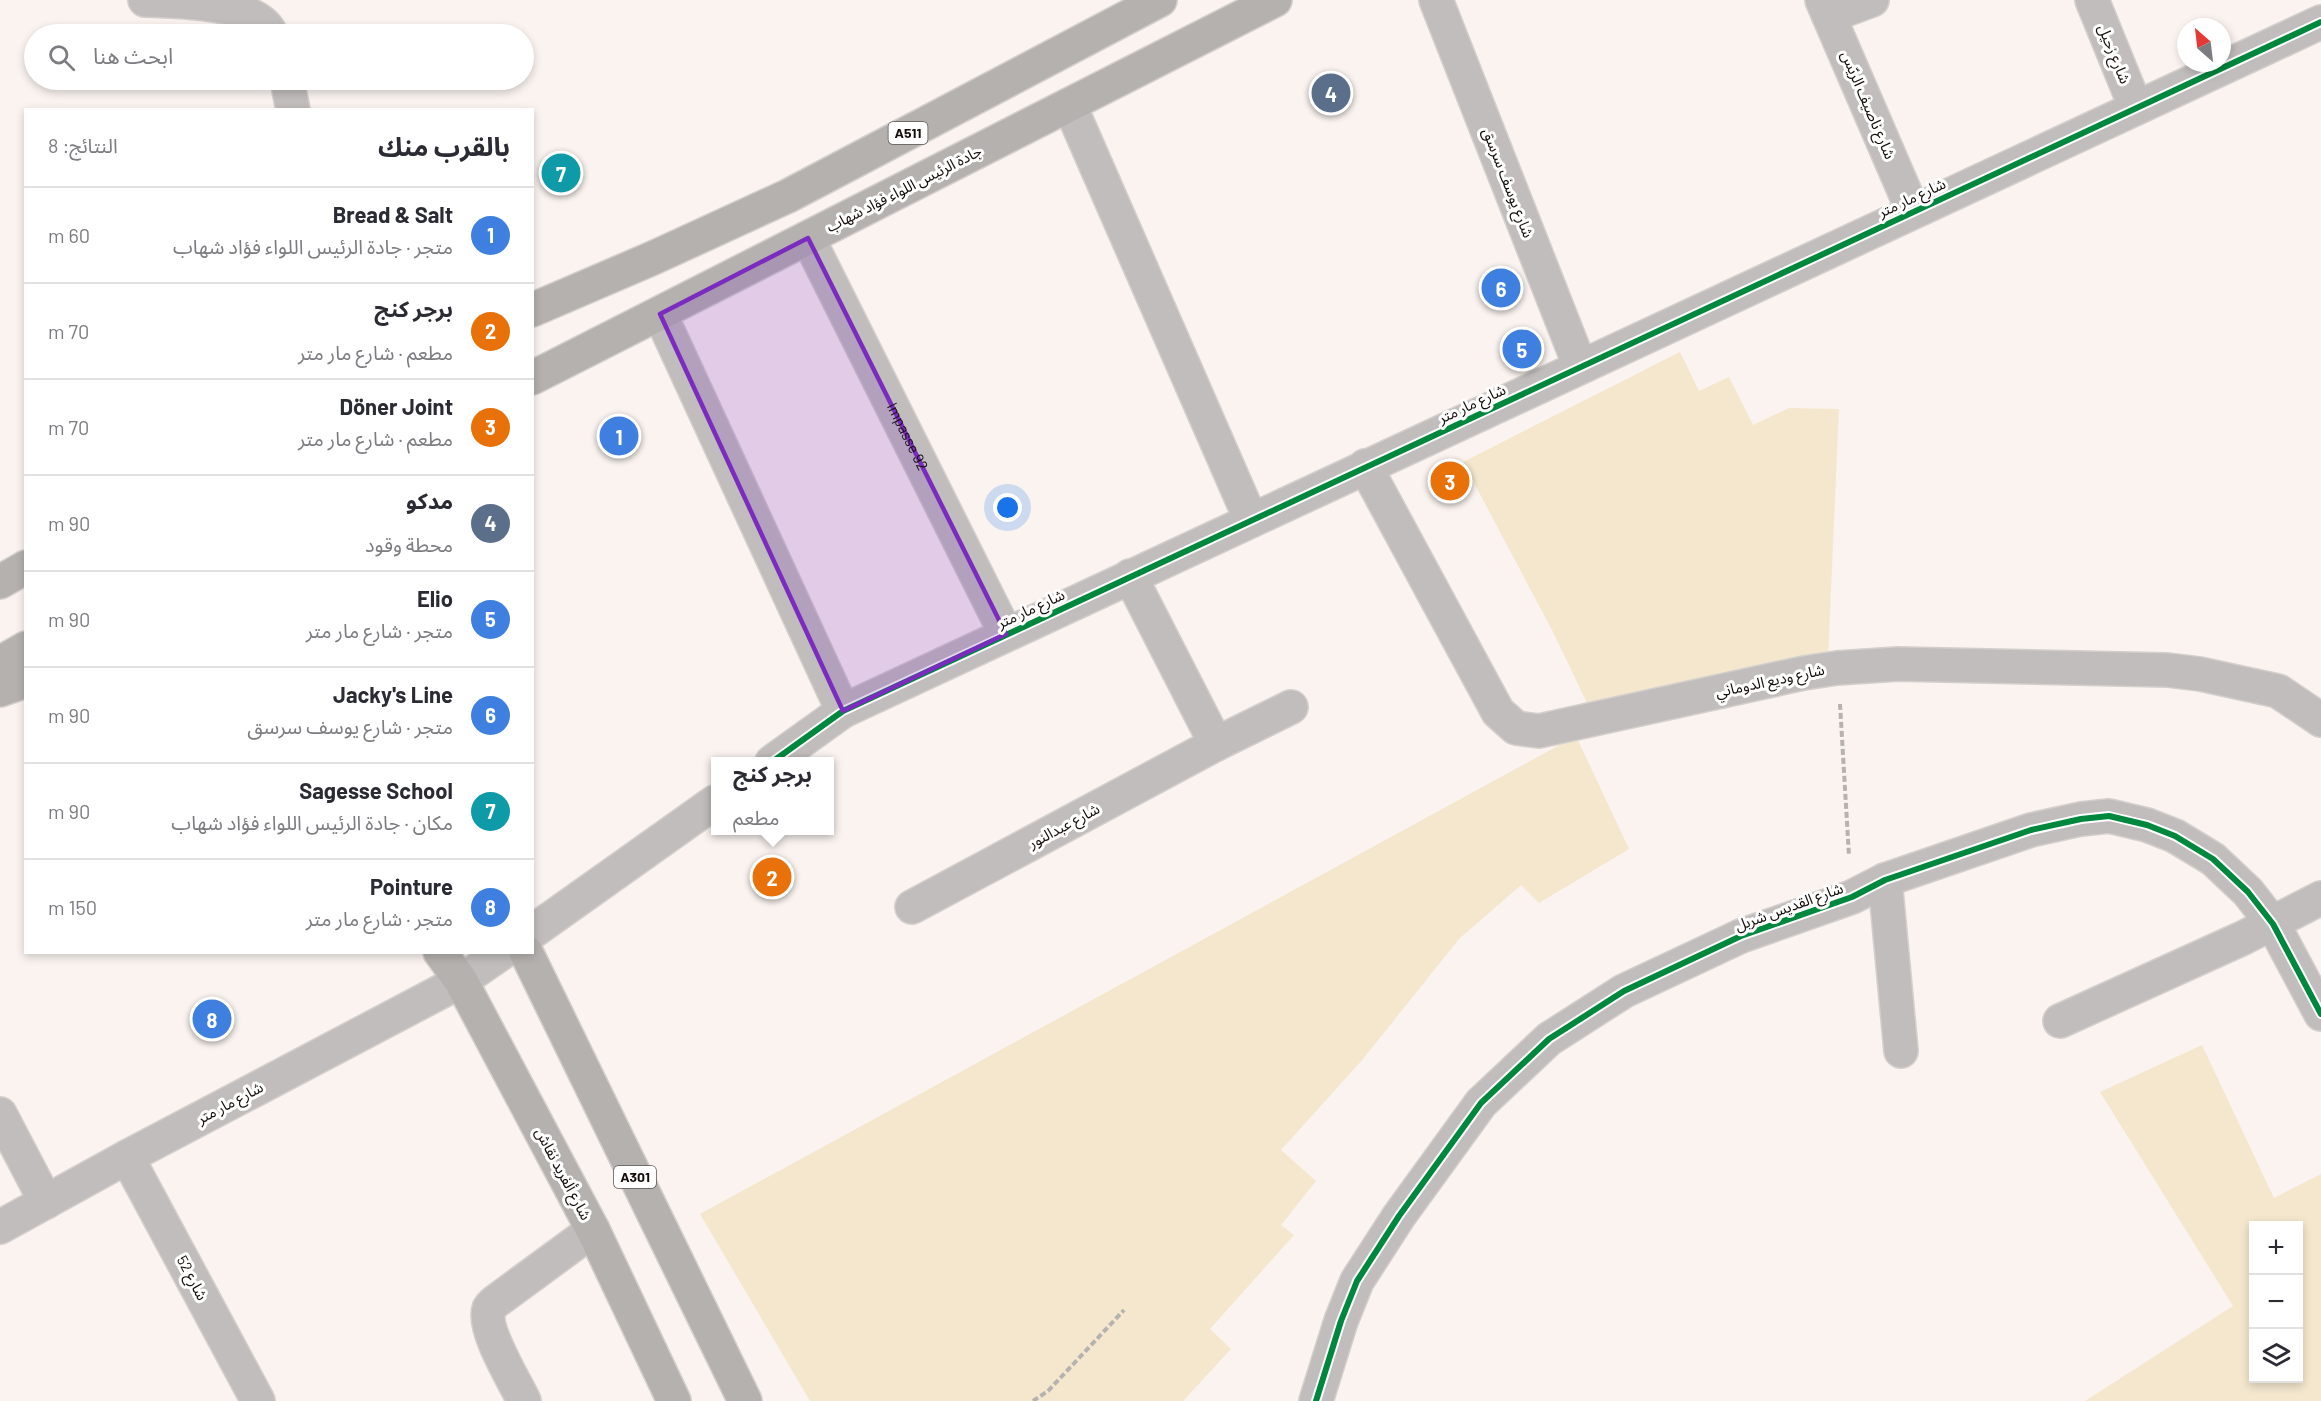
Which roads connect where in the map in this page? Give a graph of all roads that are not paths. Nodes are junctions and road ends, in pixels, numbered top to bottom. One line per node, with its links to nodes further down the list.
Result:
1 (145, 0): 9 (street)
2 (1160, 0): 16 (highway, A511)
3 (1275, 0): 11 (highway, جادة الرئيس اللواء فؤاد شهاب)
4 (1436, 0): 20 (street, شارع يوسف سرسق)
5 (1872, 0): 7 (street)
6 (2092, 0): 13 (street, شارع زحيل)
7 (1826, 8): 14 (street, شارع ناصيف الريّس)
8 (2321, 22): 13 (street, شارع مار متر)
9 (262, 24)
10 (288, 90): 12 (street)
11 (1070, 106): 15 (highway, جادة الرئيس اللواء فؤاد شهاب); 23 (street)
12 (293, 108)
13 (2136, 108): 14 (street, شارع مار متر)
14 (1913, 210): 20 (street, شارع مار متر)
15 (808, 237): 19 (highway, جادة الرئيس اللواء فؤاد شهاب); 27 (street, Impasse 92)
16 (653, 258): 17 (highway); 18 (highway, A511)
17 (534, 288)
18 (534, 308)
19 (660, 314): 21 (highway, جادة الرئيس اللواء فؤاد شهاب); 33 (street)
20 (1580, 366): 22 (street, شارع مار متر)
21 (534, 377)
22 (1365, 466): 23 (street, شارع مار متر); 34 (street, شارع وديع الدوماني)
23 (1251, 520): 25 (street, شارع مار متر)
24 (24, 568): 26 (highway)
25 (1130, 576): 27 (street, شارع مار متر); 35 (street)
26 (0, 582)
27 (1006, 634): 33 (street, شارع مار متر)
28 (24, 649): 29 (highway)
29 (0, 663)
30 (24, 682): 31 (highway)
31 (0, 690)
32 (1291, 707): 35 (street, شارع عبدالنور)
33 (843, 711): 36 (street, شارع مار متر)
34 (2321, 720)
35 (1216, 744): 40 (street, شارع عبدالنور)
36 (779, 757)
37 (711, 805): 42 (street)
38 (1885, 879): 41 (street, شارع القديس شربل); 49 (street); 59 (street, شارع القديس شربل)
39 (2321, 898): 41 (street)
40 (912, 907)
41 (2273, 924): 47 (street, شارع القديس شربل); 48 (street)
42 (539, 928)
43 (441, 954): 46 (highway, شارع ألفريد نقاش)
44 (500, 954): 46 (street, شارع مار متر)
45 (527, 954): 58 (highway, A301)
46 (461, 981): 51 (street, شارع مار متر); 54 (highway, شارع ألفريد نقاش)
47 (2321, 1014)
48 (2060, 1021)
49 (1901, 1051)
50 (0, 1113): 52 (street)
51 (127, 1157): 52 (street, شارع مار متر); 55 (street, شارع 52)
52 (46, 1202): 53 (street, شارع مار متر)
53 (0, 1227)
54 (593, 1230): 56 (street); 57 (highway, شارع ألفريد نقاش)
55 (258, 1400)
56 (524, 1401)
57 (675, 1401)
58 (745, 1401)
59 (1316, 1401)

